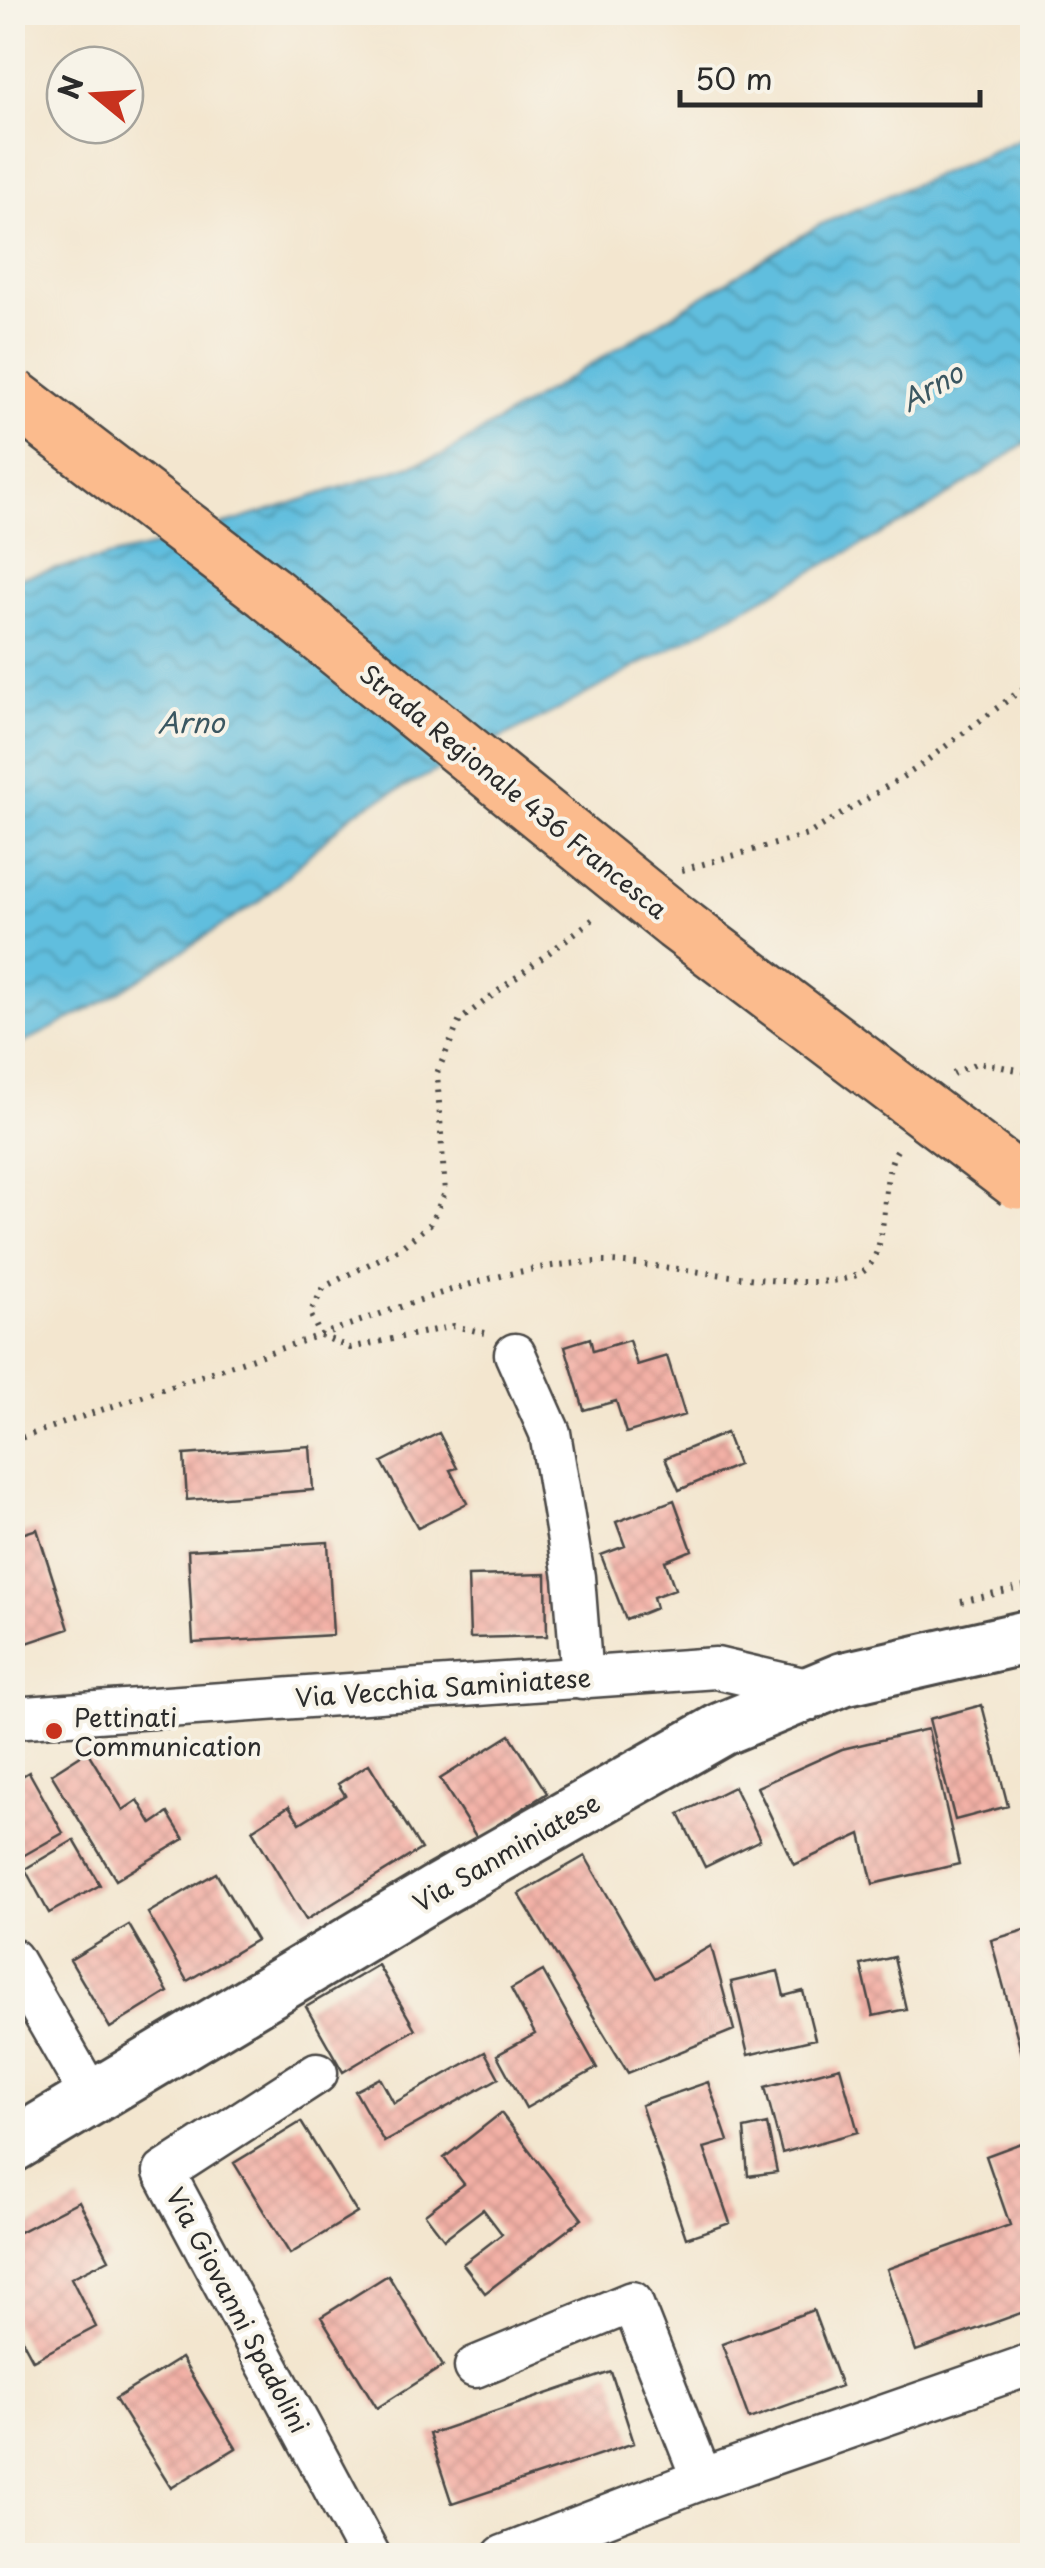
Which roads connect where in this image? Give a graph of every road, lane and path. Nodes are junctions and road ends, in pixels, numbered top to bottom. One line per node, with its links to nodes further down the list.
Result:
1 (12, 396): 8 (main road, Strada Regionale 436 Francesca, bridge)
2 (1032, 682): 3 (path)
3 (672, 876)
4 (608, 910): 9 (path)
5 (1032, 1073): 6 (path)
6 (942, 1089)
7 (900, 1147): 9 (path)
8 (1018, 1182)
9 (320, 1335): 10 (path); 11 (path)
10 (514, 1354): 13 (street)
11 (12, 1440)
12 (1032, 1636): 14 (street, Via Sanminiatese)
13 (582, 1679): 14 (street, Via Vecchia Saminiatese); 15 (street, Via Vecchia Saminiatese)
14 (811, 1690): 18 (street, Via Sanminiatese)
15 (12, 1718)
16 (12, 1959): 18 (street)
17 (317, 2073): 23 (street, Via Giovanni Spadolini)
18 (94, 2100): 19 (street, Via Sanminiatese)
19 (12, 2146)
20 (475, 2367): 22 (street)
21 (1028, 2378): 22 (street)
22 (702, 2479): 24 (street)
23 (370, 2556)
24 (503, 2556)

